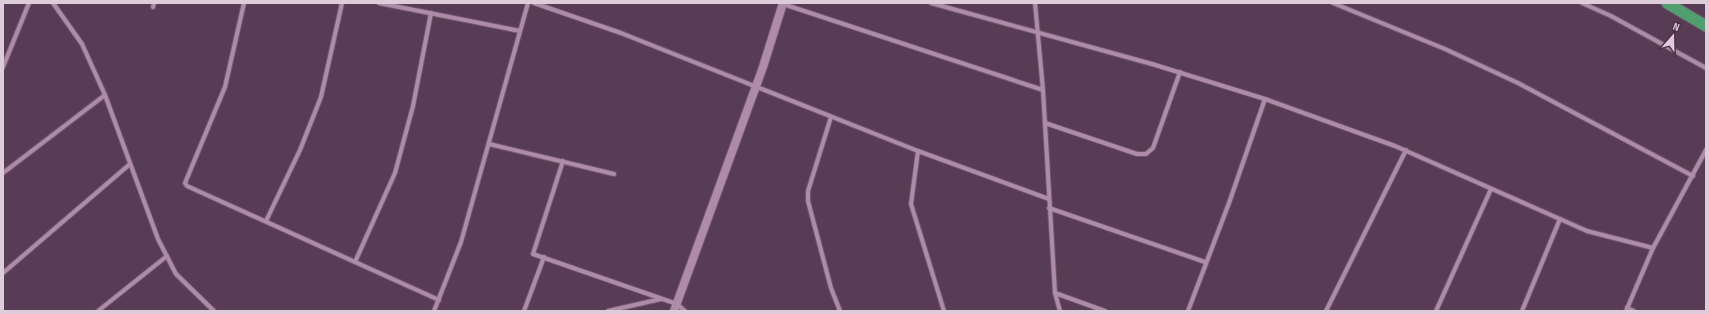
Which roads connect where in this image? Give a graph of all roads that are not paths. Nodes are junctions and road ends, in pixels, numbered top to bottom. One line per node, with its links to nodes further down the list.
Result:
1 (29, 3): 18 (street)
2 (53, 3): 23 (street)
3 (244, 3): 40 (street)
4 (342, 3): 40 (street)
5 (379, 3): 14 (street)
6 (528, 3): 16 (street)
7 (534, 3): 21 (street)
8 (783, 3): 21 (main road); 22 (street)
9 (931, 3): 17 (street)
10 (1035, 3): 17 (street)
11 (1333, 3): 35 (street)
12 (1582, 3): 19 (street)
13 (1667, 3): 15 (highway)
14 (430, 13): 16 (street); 44 (street)
15 (1706, 26)
16 (520, 31): 27 (street)
17 (1037, 34): 20 (street); 22 (street)
18 (3, 67)
19 (1706, 68)
20 (1180, 72): 24 (street); 26 (street)
21 (755, 88): 25 (street); 50 (main road)
22 (1043, 90): 26 (street)
23 (105, 95): 32 (street); 33 (street)
24 (1265, 98): 28 (street); 45 (street)
25 (831, 116): 30 (street); 58 (street)
26 (1045, 123): 37 (street)
27 (488, 144): 31 (street); 49 (street)
28 (1406, 150): 36 (street); 63 (street)
29 (1706, 150): 35 (street)
30 (918, 151): 37 (street); 59 (street)
31 (563, 161): 34 (street); 43 (street)
32 (130, 164): 42 (street); 46 (street)
33 (3, 173)
34 (614, 174)
35 (1693, 176): 41 (street)
36 (1491, 188): 39 (street); 64 (street)
37 (1049, 199): 38 (street)
38 (1050, 208): 45 (street); 47 (street)
39 (1560, 219): 41 (street); 65 (street)
40 (266, 221): 44 (street)
41 (1653, 248): 51 (street)
42 (167, 256): 52 (street); 53 (street)
43 (544, 258): 48 (street); 55 (street)
44 (355, 262): 49 (street)
45 (1205, 262): 62 (street)
46 (3, 273)
47 (1055, 293): 60 (street); 61 (street)
48 (662, 299): 50 (street); 56 (street)
49 (439, 300): 54 (street)
50 (675, 307): 57 (street)
51 (1627, 310): 66 (street)
52 (98, 311)
53 (214, 311)
54 (434, 311)
55 (524, 311)
56 (608, 311)
57 (685, 311)
58 (840, 311)
59 (944, 311)
60 (1060, 311)
61 (1105, 311)
62 (1188, 311)
63 (1326, 311)
64 (1436, 311)
65 (1522, 311)
66 (1634, 311)

